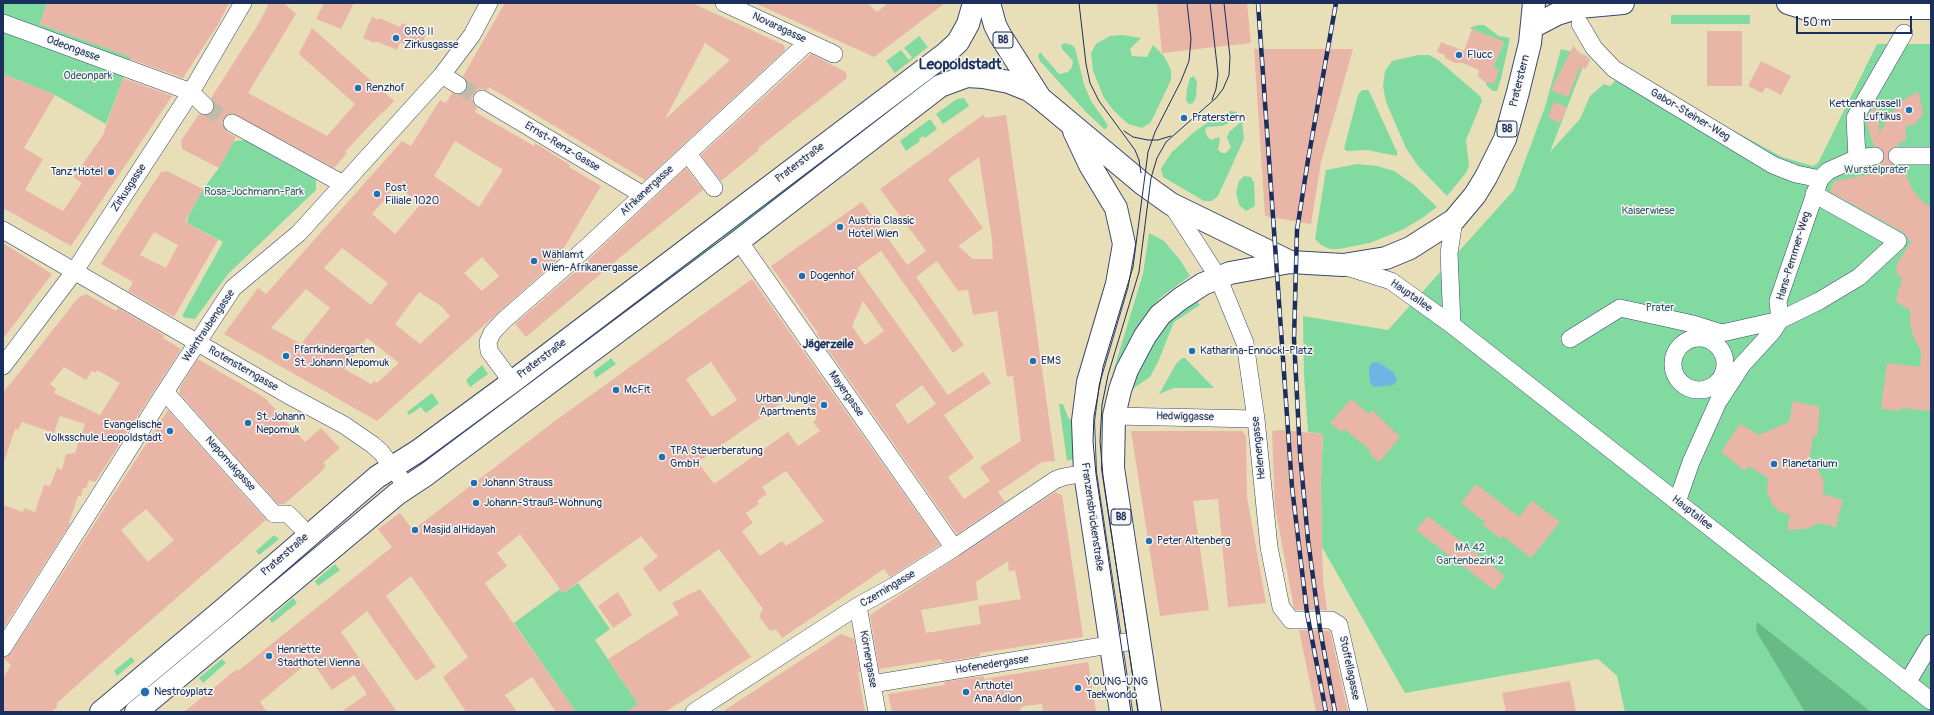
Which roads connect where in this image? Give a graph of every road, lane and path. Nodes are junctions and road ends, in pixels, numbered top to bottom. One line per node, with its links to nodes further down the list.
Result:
1 (243, 3): 18 (street, Zirkusgasse)
2 (489, 3): 16 (street, Weintraubengasse)
3 (724, 3): 14 (street, Novaragasse)
4 (974, 3): 49 (main road, Praterstraße)
5 (989, 3): 19 (main road, Praterstern / B8)
6 (1534, 3): 12 (main road, Praterstern / B8)
7 (1623, 3): 12 (main road)
8 (1788, 3): 9 (main road)
9 (1931, 8)
10 (3, 23): 18 (street, Odeongasse)
11 (1580, 24): 31 (street, Gabor-Steiner-Weg)
12 (1532, 27): 35 (main road, Praterstern / B8)
13 (1904, 34): 28 (street)
14 (808, 42): 15 (street, Novaragasse); 24 (street, Afrikanergasse)
15 (834, 54)
16 (442, 75): 17 (street); 30 (street, Weintraubengasse)
17 (458, 85)
18 (191, 92): 21 (street, Odeongasse); 41 (street, Zirkusgasse)
19 (1040, 98): 23 (main road, Praterstern / B8); 37 (main road)
20 (482, 99): 33 (street, Ernst-Renz-Gasse)
21 (205, 106)
22 (232, 123): 30 (street)
23 (1072, 126): 34 (main road, Praterstern / B8); 55 (main road, Franzensbrückenstraße / B8)
24 (688, 154): 32 (street); 33 (street, Afrikanergasse)
25 (1875, 156): 28 (street)
26 (1897, 156): 27 (street)
27 (1931, 156): 29 (street)
28 (1857, 158): 31 (street)
29 (1931, 163)
30 (343, 184): 47 (street, Weintraubengasse)
31 (1817, 186): 38 (street, Gabor-Steiner-Weg); 43 (street, Hans-Pemmer-Weg)
32 (714, 188)
33 (643, 195): 49 (street, Afrikanergasse)
34 (1171, 204): 39 (main road, Praterstern / B8); 42 (street, Praterstern)
35 (1454, 220): 40 (main road, Praterstern / B8); 44 (street)
36 (3, 230): 41 (street, Rotensterngasse)
37 (739, 241): 56 (main road); 59 (street, Mayergasse)
38 (1898, 241): 43 (street, Hans-Pemmer-Weg)
39 (1290, 262): 40 (main road, Praterstern / B8); 42 (main road, B8)
40 (1343, 266): 44 (street, Hauptallee)
41 (74, 272): 47 (street, Rotensterngasse); 48 (street, Zirkusgasse)
42 (1218, 277): 52 (main road, B8); 53 (street, Helenengasse)
43 (1780, 320): 45 (street); 50 (street)
44 (1452, 325): 57 (street, Hauptallee)
45 (1710, 334): 46 (street); 50 (street); 50 (street)
46 (1570, 339)
47 (196, 343): 51 (street, Weintraubengasse); 54 (street, Rotensterngasse)
48 (3, 366)
49 (512, 382): 54 (main road, Praterstraße)
50 (1724, 383): 57 (street)
51 (165, 392): 58 (street, Nepomukgasse); 65 (street, Weintraubengasse)
52 (1114, 416): 53 (street, Hedwiggasse); 62 (main road, B8)
53 (1256, 419): 61 (street, Helenengasse)
54 (392, 466): 56 (street, Rotensterngasse); 69 (main road, Praterstraße)
55 (1085, 473): 59 (street, Czerningasse); 64 (main road, Franzensbrückenstraße / B8)
56 (407, 487): 70 (main road)
57 (1678, 502): 66 (street, Hauptallee)
58 (300, 526)
59 (954, 548): 60 (street, Czerningasse)
60 (858, 606): 67 (street, Körnergasse); 71 (street, Czerningasse)
61 (1291, 620): 75 (street, Stoffellagasse)
62 (1140, 640): 64 (street, Hofenedergasse); 74 (main road, B8)
63 (1931, 644): 66 (street)
64 (1111, 645): 67 (street, Hofenedergasse); 73 (main road, Franzensbrückenstraße / B8)
65 (3, 648)
66 (1907, 682): 68 (street, Hauptallee)
67 (872, 684): 72 (street, Körnergasse)
68 (1931, 701)
69 (101, 712)
70 (136, 712)
71 (694, 712)
72 (877, 712)
73 (1121, 712)
74 (1150, 712)
75 (1359, 712)

